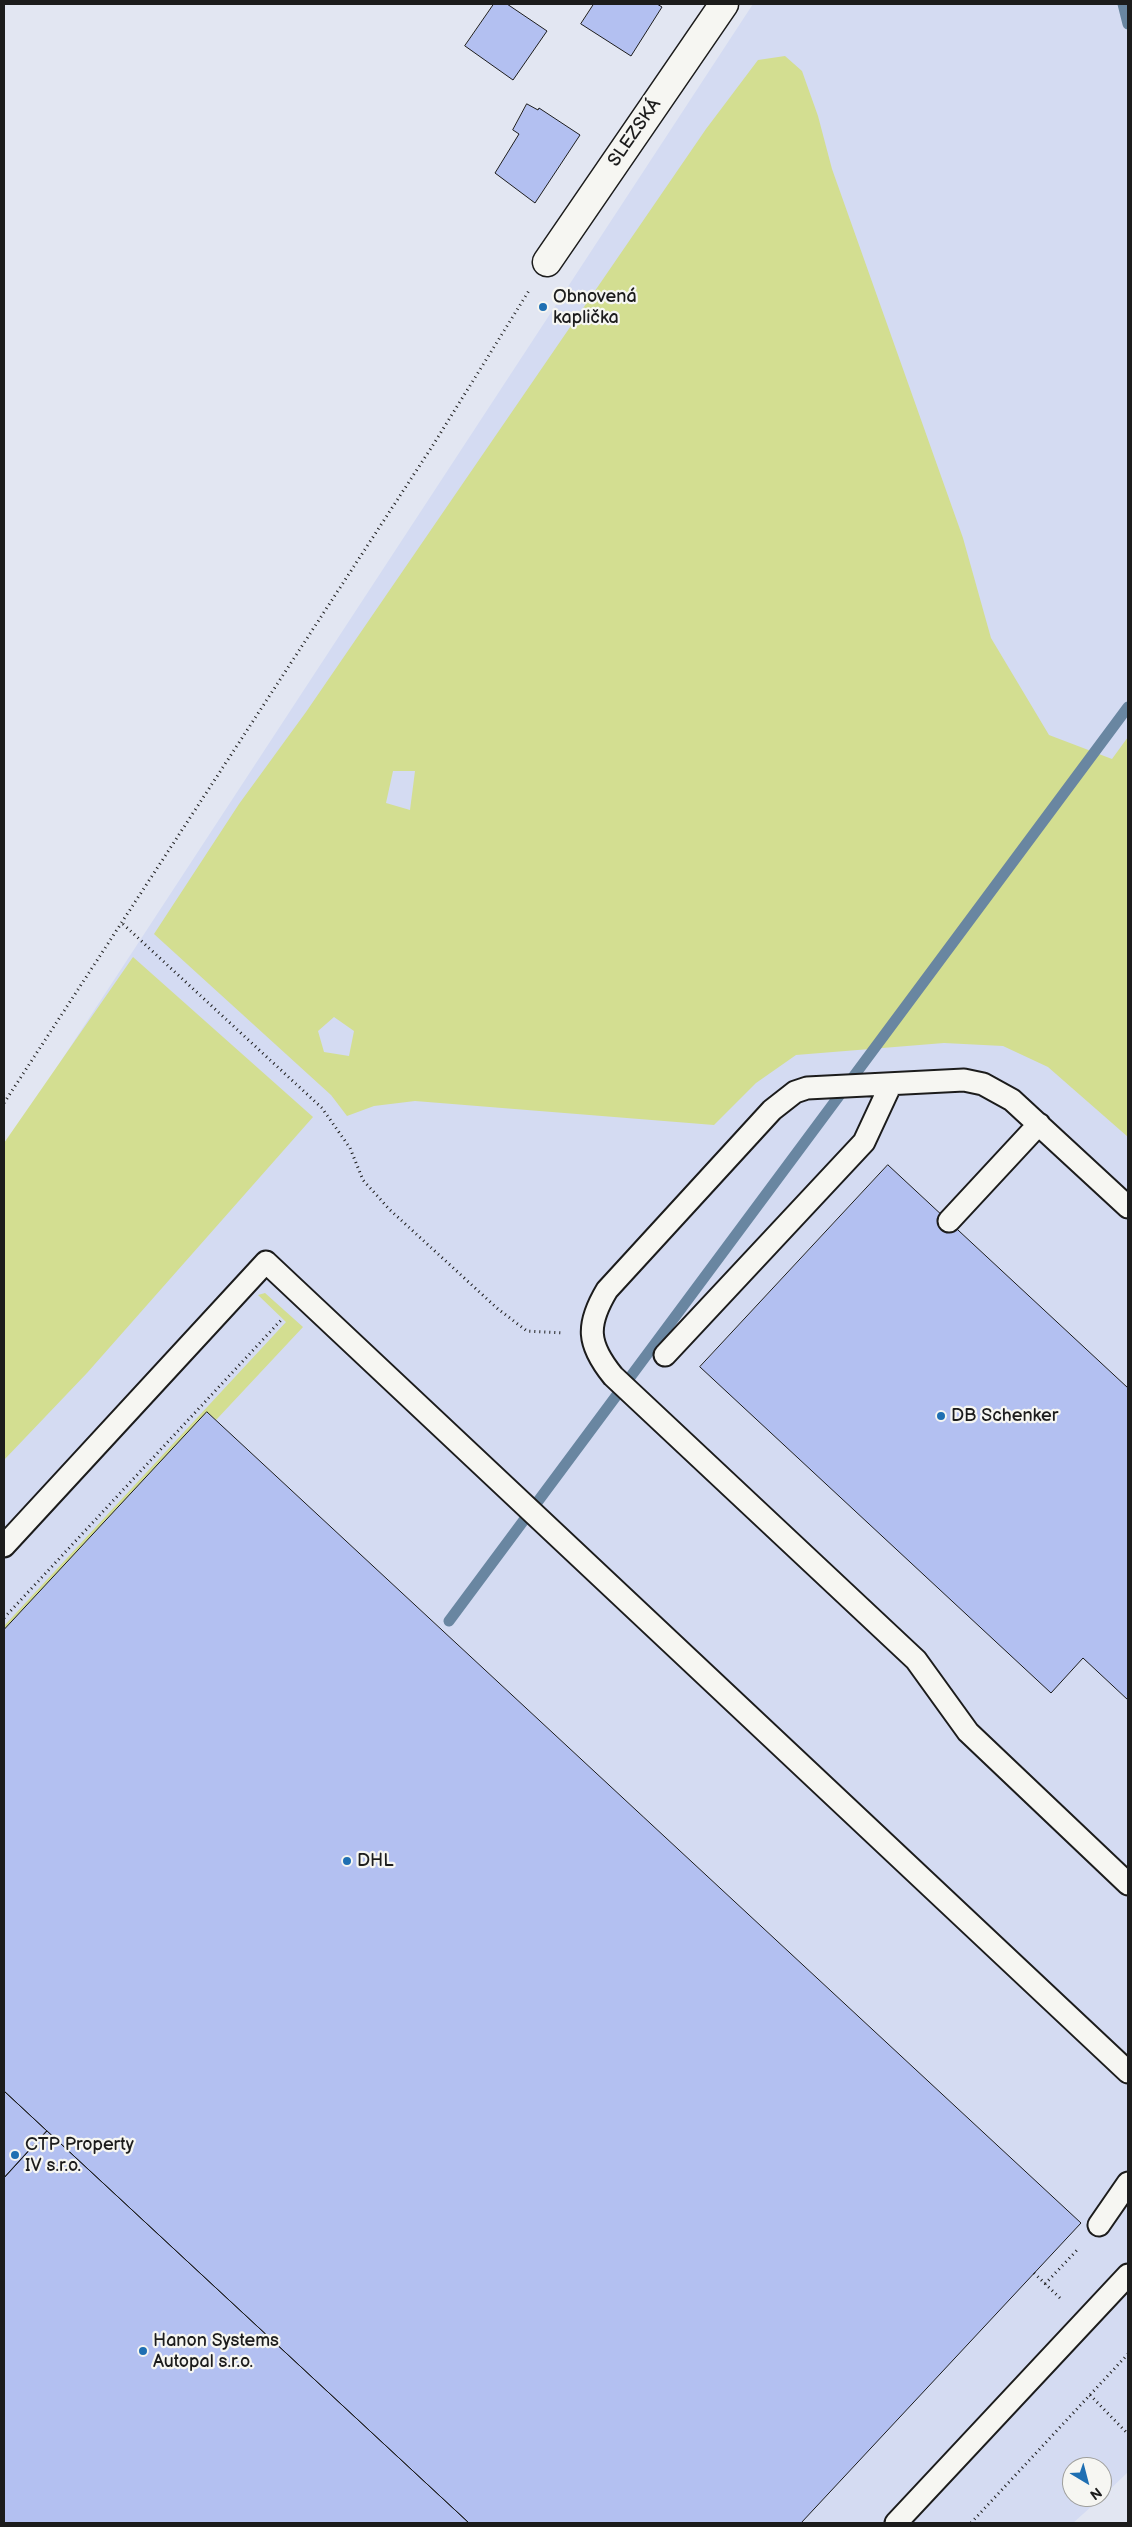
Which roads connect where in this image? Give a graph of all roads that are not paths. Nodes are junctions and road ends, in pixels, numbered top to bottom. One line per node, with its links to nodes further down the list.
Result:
1 (724, 4): 2 (street, SLEZSKÁ)
2 (546, 262)
3 (891, 1084): 4 (lane); 7 (lane); 9 (lane)
4 (1039, 1124): 5 (lane); 6 (lane)
5 (1128, 1207)
6 (949, 1221)
7 (665, 1355)
8 (4, 1546): 10 (lane)
9 (1128, 1884)
10 (1128, 2072)
11 (1128, 2183): 12 (lane)
12 (1099, 2225)
13 (1128, 2275): 14 (lane)
14 (896, 2523)

